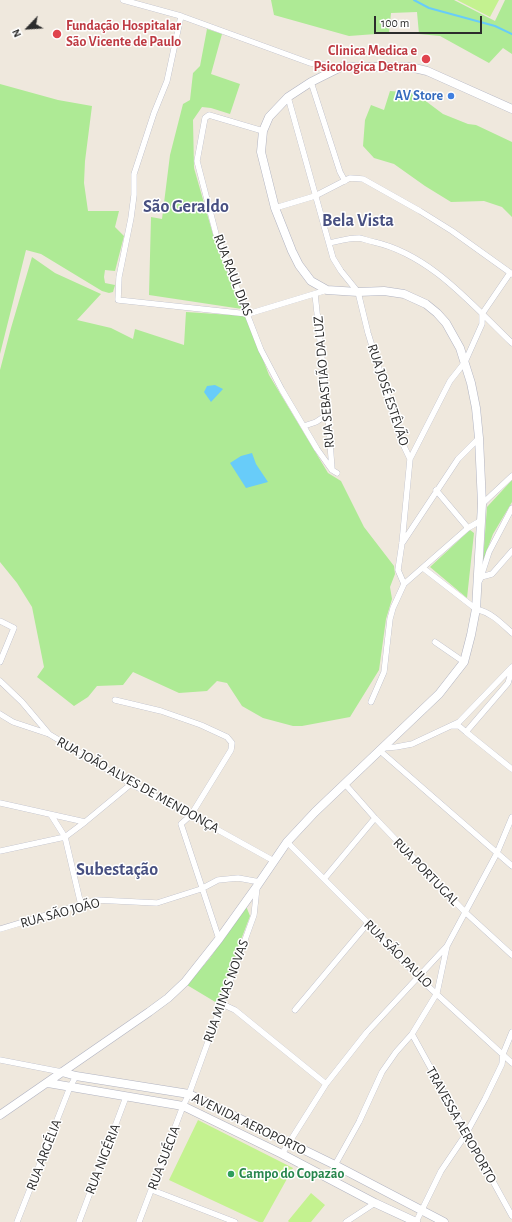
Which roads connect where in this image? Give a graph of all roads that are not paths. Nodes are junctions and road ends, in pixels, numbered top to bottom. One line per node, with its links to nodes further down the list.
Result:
1 (124, 0): 2 (street)
2 (181, 16): 3 (street); 16 (street)
3 (341, 68): 4 (main road); 6 (main road)
4 (310, 82): 5 (main road); 8 (street)
5 (288, 97): 7 (main road); 9 (street, RUA JOSÉ ESTÊVÃO)
6 (512, 109)
7 (263, 131): 10 (main road); 16 (street, RUA RAUL DIAS)
8 (345, 181): 9 (street); 12 (street)
9 (315, 196): 10 (street); 11 (street, RUA JOSÉ ESTÊVÃO)
10 (275, 208): 13 (main road)
11 (329, 243): 14 (street, RUA JOSÉ ESTÊVÃO); 17 (street)
12 (511, 273): 17 (street)
13 (327, 290): 14 (main road); 15 (street)
14 (358, 292): 19 (main road); 25 (street, RUA JOSÉ ESTÊVÃO)
15 (315, 294): 16 (street); 20 (street, RUA SEBASTIÃO DA LUZ)
16 (248, 314): 21 (street, RUA RAUL DIAS)
17 (482, 314): 18 (street); 19 (street)
18 (512, 343)
19 (465, 362): 22 (main road); 25 (street)
20 (328, 414): 21 (street); 23 (street, RUA SEBASTIÃO DA LUZ)
21 (304, 426): 24 (street, RUA RAUL DIAS)
22 (479, 438): 28 (street); 29 (main road)
23 (330, 445): 24 (street); 26 (street, RUA SEBASTIÃO DA LUZ)
24 (317, 449): 26 (street, RUA RAUL DIAS)
25 (410, 459): 33 (street, RUA JOSÉ ESTÊVÃO)
26 (334, 472)
27 (512, 476): 29 (street)
28 (436, 490): 32 (street); 33 (street)
29 (482, 504): 31 (main road)
30 (512, 508): 36 (street)
31 (480, 521): 32 (street); 38 (main road)
32 (468, 528): 35 (street)
33 (402, 543): 37 (street, RUA JOSÉ ESTÊVÃO)
34 (512, 551): 36 (street)
35 (423, 568): 37 (street); 39 (street)
36 (481, 577): 38 (street)
37 (404, 584): 49 (street)
38 (477, 586): 39 (main road)
39 (476, 609): 41 (street); 44 (main road)
40 (0, 621): 43 (street)
41 (512, 633)
42 (436, 642): 44 (street)
43 (0, 662)
44 (464, 662): 55 (main road)
45 (512, 667): 51 (street)
46 (512, 670): 53 (street)
47 (0, 681): 54 (street)
48 (115, 700): 61 (street)
49 (371, 702)
50 (0, 714): 54 (street, RUA JOÃO ALVES DE MENDONÇA)
51 (459, 722): 52 (street); 53 (street)
52 (452, 726): 53 (street); 55 (street)
53 (466, 732): 56 (street)
54 (49, 734): 57 (street, RUA JOÃO ALVES DE MENDONÇA)
55 (381, 749): 58 (main road); 68 (street)
56 (512, 769)
57 (131, 784): 61 (street, RUA JOÃO ALVES DE MENDONÇA); 64 (street)
58 (345, 784): 62 (street, RUA PORTUGAL); 66 (main road)
59 (0, 803): 60 (street)
60 (51, 815): 64 (street); 65 (street)
61 (191, 815): 69 (street, RUA JOÃO ALVES DE MENDONÇA); 73 (street)
62 (375, 818): 71 (street); 75 (street, RUA PORTUGAL)
63 (512, 818): 68 (street)
64 (85, 822): 65 (street)
65 (65, 837): 67 (street); 74 (street)
66 (287, 842): 69 (main road); 71 (street, RUA SÃO PAULO)
67 (0, 852)
68 (497, 853): 70 (street); 75 (street)
69 (274, 861): 72 (main road)
70 (512, 866)
71 (324, 879): 76 (street, RUA SÃO PAULO)
72 (259, 884): 73 (street, RUA SÃO JOÃO); 78 (main road); 83 (street, RUA MINAS NOVAS)
73 (201, 889): 74 (street, RUA SÃO JOÃO); 78 (street)
74 (81, 905): 77 (street, RUA SÃO JOÃO)
75 (465, 912): 79 (street); 80 (street, RUA PORTUGAL)
76 (368, 923): 81 (street, RUA SÃO PAULO); 84 (street)
77 (0, 929)
78 (219, 939): 90 (main road)
79 (447, 946): 81 (street); 82 (street)
80 (512, 954)
81 (418, 977): 82 (street, RUA SÃO PAULO); 93 (street)
82 (437, 993): 86 (street); 87 (street, RUA SÃO PAULO)
83 (222, 1004): 93 (street); 95 (street, RUA MINAS NOVAS)
84 (296, 1010)
85 (512, 1032): 87 (street)
86 (412, 1034): 99 (street, TRAVESSA AEROPORTO); 102 (street)
87 (503, 1054): 89 (street, RUA SÃO PAULO); 99 (street)
88 (0, 1060): 90 (street)
89 (512, 1062)
90 (62, 1072): 91 (main road, AVENIDA AEROPORTO); 92 (main road)
91 (76, 1076): 94 (street, RUA ARGÉLIA); 95 (main road, AVENIDA AEROPORTO)
92 (48, 1083): 94 (main road, AVENIDA AEROPORTO); 98 (main road)
93 (326, 1084): 100 (street)
94 (70, 1087): 96 (main road, AVENIDA AEROPORTO); 107 (street, RUA ARGÉLIA)
95 (189, 1094): 97 (street, RUA SUÉCIA); 100 (main road, AVENIDA AEROPORTO)
96 (126, 1097): 97 (main road, AVENIDA AEROPORTO); 108 (street, RUA NIGÉRIA)
97 (183, 1106): 101 (main road, AVENIDA AEROPORTO); 103 (street, RUA SUÉCIA)
98 (0, 1115)
99 (466, 1134): 105 (street); 106 (street, TRAVESSA AEROPORTO)
100 (288, 1142): 101 (street); 102 (main road, AVENIDA AEROPORTO)
101 (282, 1154): 104 (main road, AVENIDA AEROPORTO)
102 (335, 1165): 105 (main road, AVENIDA AEROPORTO)
103 (152, 1190): 109 (street, RUA SUÉCIA); 110 (street)
104 (375, 1203): 111 (street); 112 (main road, AVENIDA AEROPORTO)
105 (422, 1210): 112 (street); 113 (main road, AVENIDA AEROPORTO)
106 (512, 1216)
107 (18, 1222)
108 (79, 1222)
109 (139, 1222)
110 (235, 1222)
111 (346, 1222)
112 (416, 1222)
113 (444, 1222)

